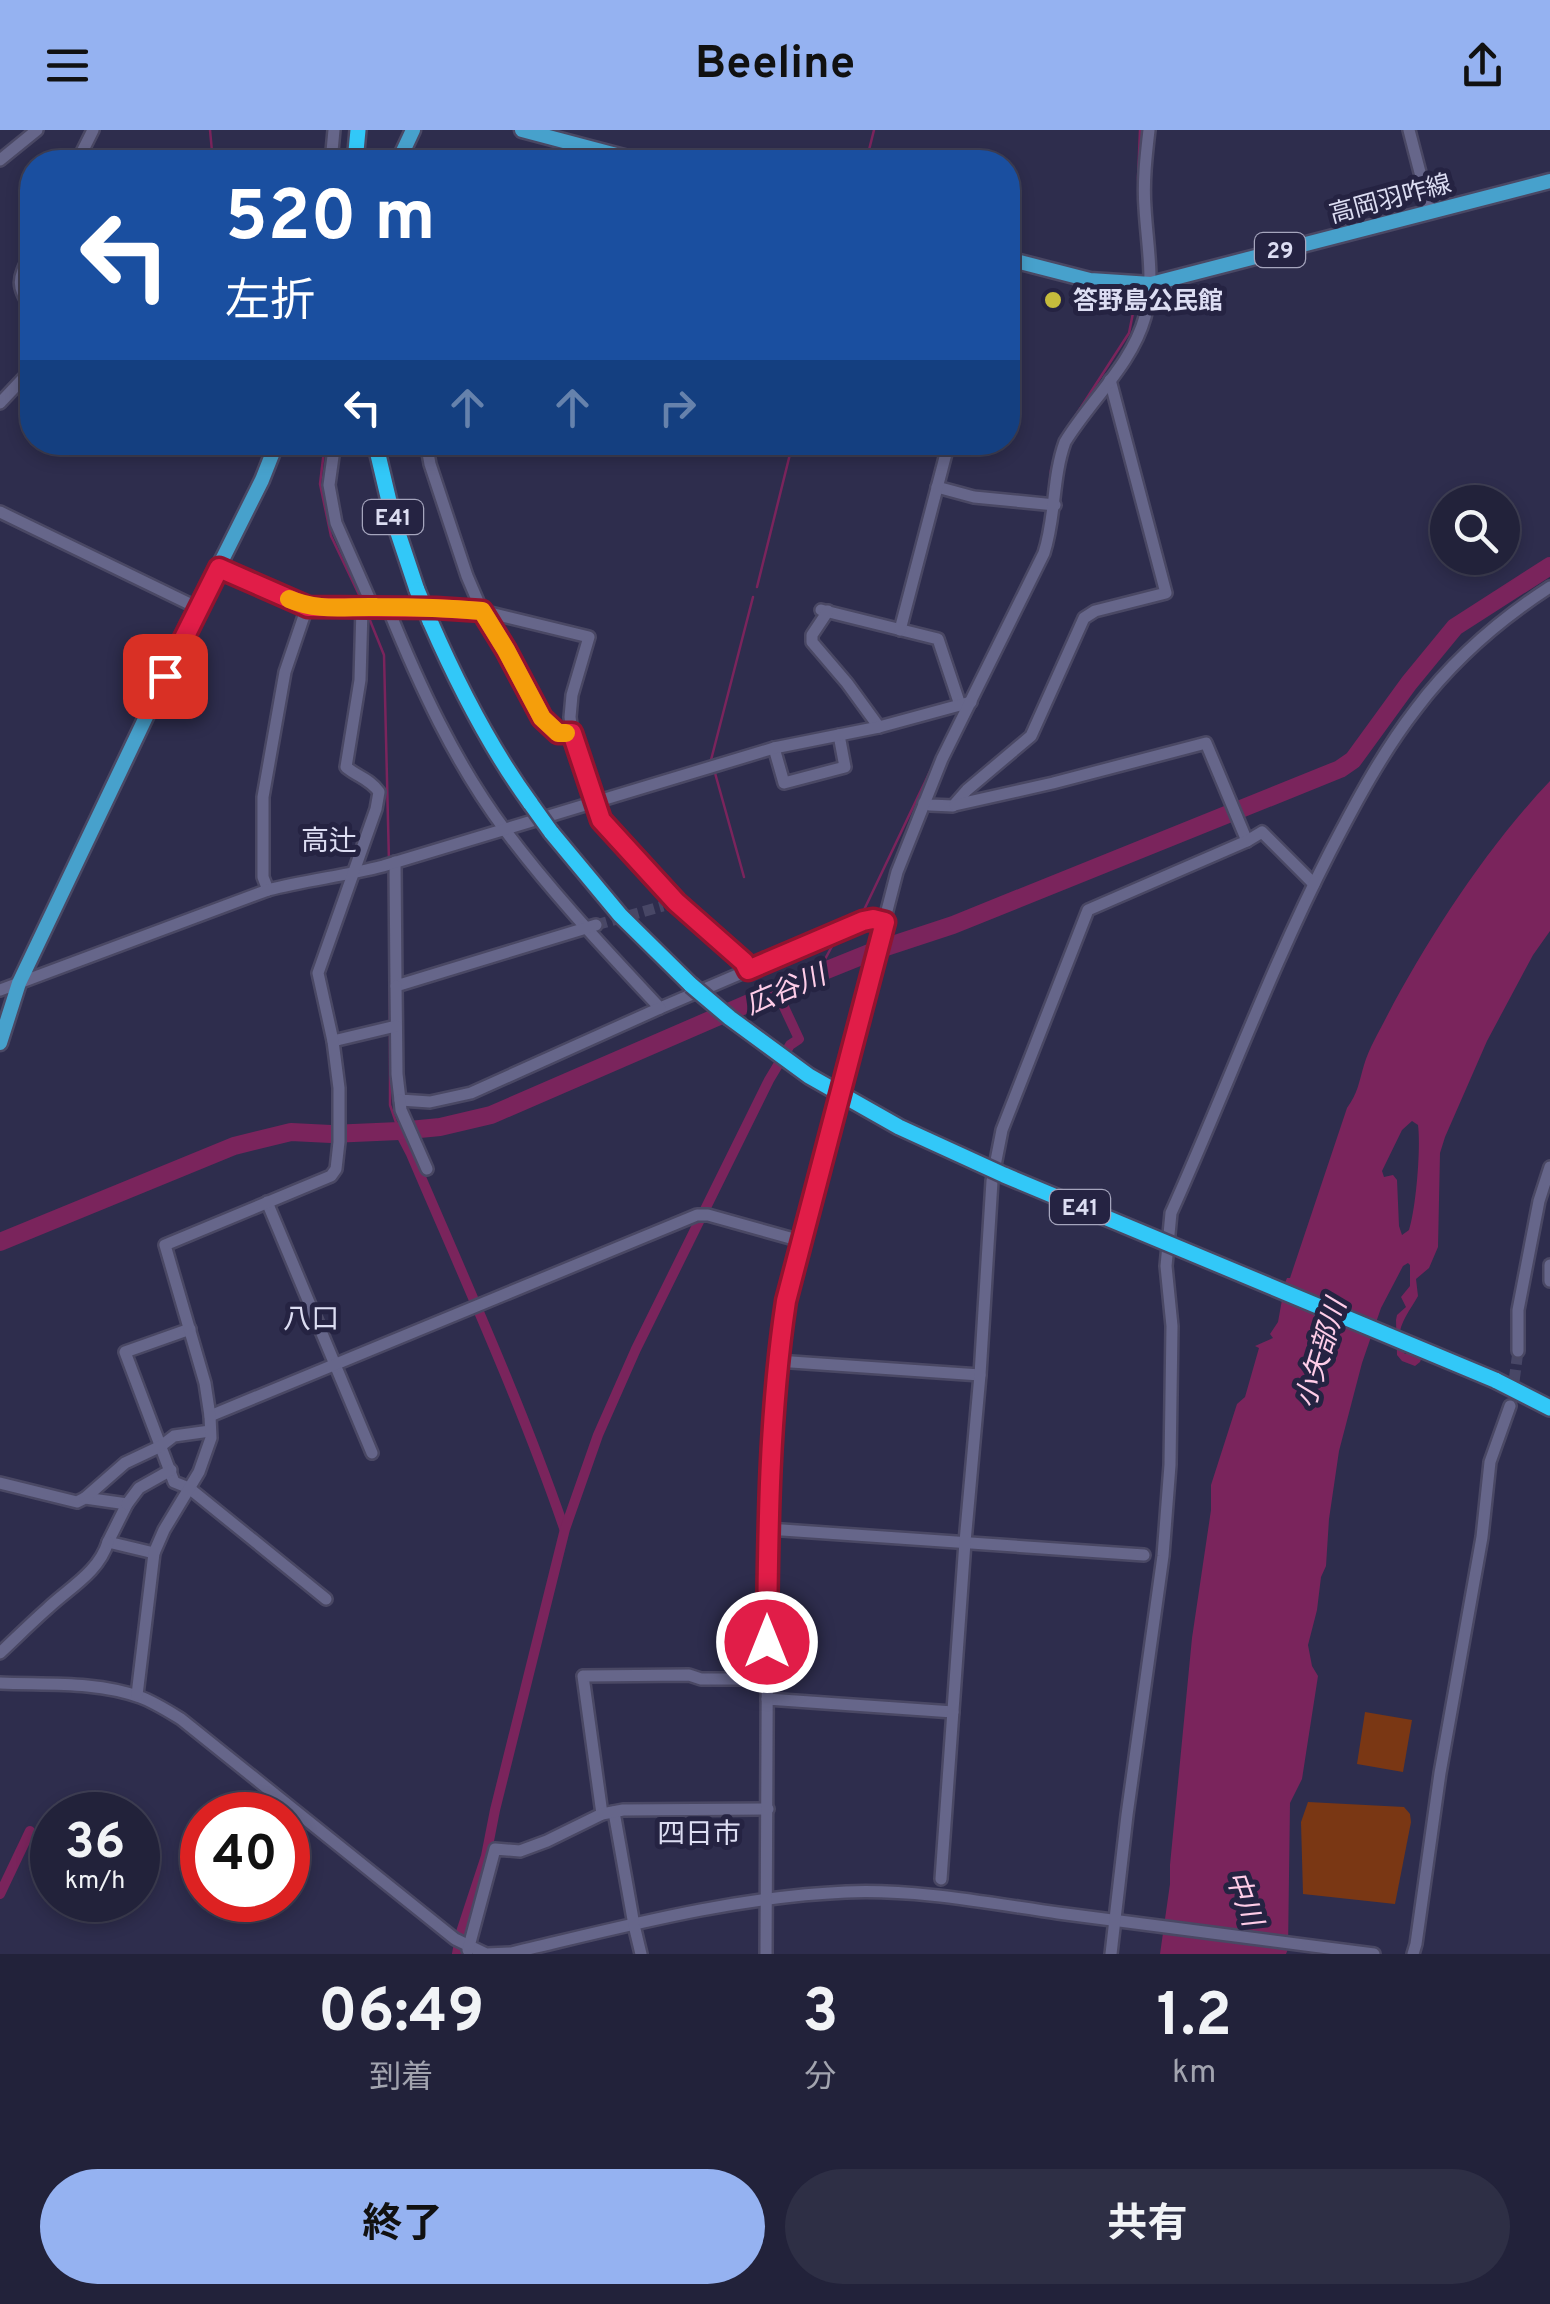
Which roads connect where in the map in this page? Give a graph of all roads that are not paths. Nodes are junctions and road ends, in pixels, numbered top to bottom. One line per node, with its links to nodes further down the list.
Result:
1 (36, 130): 6 (street)
2 (522, 130): 5 (main road)
3 (1149, 130): 10 (street)
4 (1409, 130): 8 (street)
5 (598, 150)
6 (0, 160)
7 (1550, 180): 8 (main road, 高岡羽咋線 / 29)
8 (1430, 211): 10 (main road, 高岡羽咋線 / 29)
9 (1020, 262): 10 (main road, 高岡羽咋線 / 29)
10 (1151, 284): 11 (street)
11 (1110, 380): 20 (street); 37 (street)
12 (20, 382): 13 (street)
13 (0, 403)
14 (271, 455): 22 (main road)
15 (333, 455): 25 (street)
16 (378, 455): 67 (highway, E41, bridge)
17 (428, 455): 28 (street)
18 (947, 455): 19 (street)
19 (938, 487): 20 (street); 29 (street)
20 (1049, 505): 30 (street)
21 (0, 512): 26 (street)
22 (219, 568): 24 (street); 26 (main road)
23 (1550, 587): 42 (street)
24 (308, 607): 25 (street); 43 (street)
25 (367, 607): 27 (street); 41 (street)
26 (198, 608): 47 (main road)
27 (388, 608): 28 (street); 38 (street)
28 (482, 611): 32 (street); 32 (street)
29 (900, 630): 30 (street); 31 (street)
30 (965, 703): 31 (street); 36 (street)
31 (879, 726): 33 (street)
32 (572, 733): 35 (street)
33 (839, 735): 34 (street); 34 (street)
34 (774, 748): 35 (street)
35 (594, 801): 38 (street); 46 (street)
36 (924, 803): 37 (street); 45 (street)
37 (953, 806): 39 (street)
38 (504, 829): 40 (street); 44 (street)
39 (1247, 841): 42 (street); 65 (street)
40 (389, 864): 41 (street); 48 (street)
41 (354, 874): 43 (street); 52 (street)
42 (1314, 884): 93 (street)
43 (268, 890): 47 (street)
44 (590, 926): 48 (street); 50 (street)
45 (884, 926): 46 (street); 58 (street)
46 (748, 970): 50 (street)
47 (19, 984): 49 (street); 53 (main road)
48 (396, 986): 51 (street)
49 (0, 990)
50 (660, 1008): 54 (street)
51 (390, 1027): 52 (street); 54 (street)
52 (333, 1041): 57 (street)
53 (0, 1043)
54 (400, 1100): 56 (street)
55 (1550, 1167): 62 (street)
56 (427, 1168)
57 (267, 1202): 61 (street); 64 (street)
58 (801, 1241): 63 (street); 64 (street)
59 (1550, 1264): 60 (street)
60 (1550, 1281)
61 (190, 1330): 68 (street); 70 (street)
62 (1518, 1351)
63 (777, 1361): 65 (street); 77 (street)
64 (336, 1364): 68 (street); 71 (street)
65 (980, 1375): 79 (street)
66 (1510, 1406): 101 (street)
67 (1550, 1408)
68 (210, 1416): 69 (street)
69 (210, 1431): 70 (street); 74 (street)
70 (160, 1446): 72 (street); 75 (street)
71 (372, 1453)
72 (171, 1470): 74 (street); 76 (street)
73 (0, 1483): 75 (street)
74 (189, 1488): 80 (street); 82 (street)
75 (84, 1498): 76 (street)
76 (127, 1504): 78 (street)
77 (768, 1529): 79 (street); 84 (street)
78 (108, 1542): 80 (street); 83 (street)
79 (965, 1542): 81 (street); 88 (street)
80 (154, 1553): 86 (street)
81 (1144, 1555)
82 (326, 1600)
83 (0, 1653)
84 (767, 1679): 87 (street); 90 (street)
85 (0, 1683): 86 (street)
86 (137, 1696): 95 (street)
87 (767, 1699): 88 (street); 89 (street)
88 (953, 1712): 91 (street)
89 (768, 1810): 90 (street); 92 (street)
90 (608, 1813): 94 (street); 95 (street)
91 (942, 1878)
92 (767, 1898): 93 (street); 94 (street); 98 (street)
93 (1118, 1921): 99 (street); 100 (street)
94 (634, 1925): 96 (street); 97 (street)
95 (464, 1946): 96 (street)
96 (512, 1953)
97 (641, 1954)
98 (766, 1954)
99 (1111, 1954)
100 (1374, 1954)
101 (1413, 1954)

